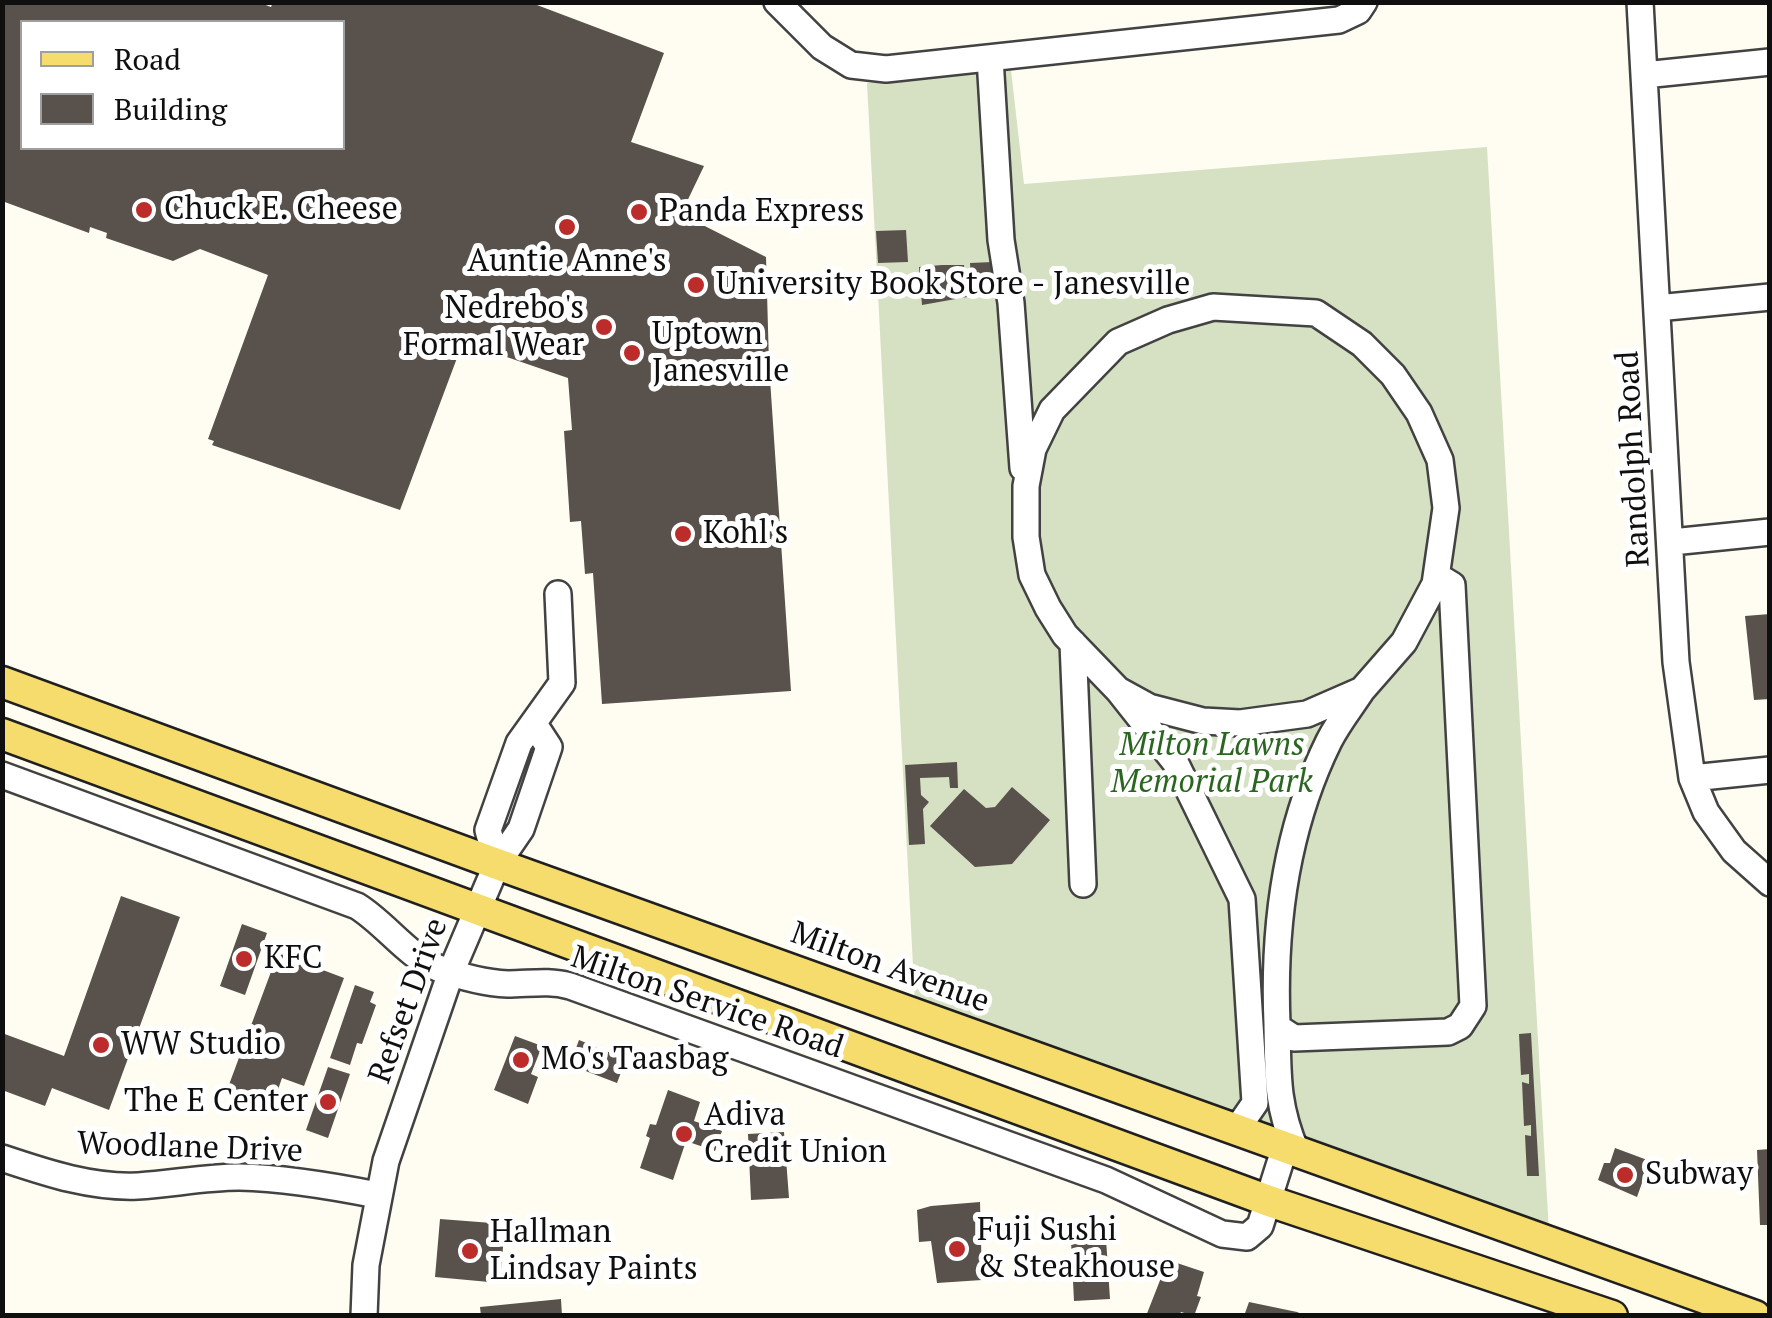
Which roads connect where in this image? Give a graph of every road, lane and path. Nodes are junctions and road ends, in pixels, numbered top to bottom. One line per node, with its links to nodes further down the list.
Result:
1 (777, 2): 4 (street)
2 (1640, 2): 6 (street, Randolph Road)
3 (1361, 7): 4 (street)
4 (990, 58): 9 (street)
5 (1770, 62): 6 (street)
6 (1644, 75): 8 (street, Randolph Road)
7 (1770, 297): 8 (street)
8 (1657, 308): 13 (street, Randolph Road)
9 (1017, 384): 10 (street); 11 (street)
10 (1062, 399): 11 (street); 14 (street)
11 (1026, 508): 17 (street)
12 (1770, 532): 13 (street)
13 (1672, 542): 27 (street, Randolph Road)
14 (1437, 576): 16 (street); 18 (street)
15 (558, 594): 28 (street)
16 (1410, 629): 18 (street); 21 (street)
17 (1073, 643): 20 (street); 29 (street)
18 (1456, 651): 35 (street)
19 (2, 682): 28 (main road, Milton Avenue)
20 (1118, 690): 22 (street); 24 (street)
21 (1362, 690): 22 (street); 32 (street)
22 (1194, 720): 24 (street)
23 (2, 734): 33 (main road)
24 (1172, 759): 31 (street)
25 (1770, 770): 27 (street)
26 (2, 775): 34 (street, Milton Service Road)
27 (1692, 778): 30 (street, Randolph Road)
28 (497, 864): 33 (street, Refset Drive); 36 (main road, Milton Avenue)
29 (1082, 884)
30 (1770, 884)
31 (1242, 899): 32 (street); 36 (street)
32 (1280, 906): 35 (street)
33 (478, 909): 34 (street, Refset Drive); 40 (main road)
34 (451, 972): 39 (street, Refset Drive); 40 (street, Milton Service Road)
35 (1285, 1033): 37 (street)
36 (1237, 1130): 37 (main road, Milton Avenue)
37 (1290, 1149): 40 (street, Milton Service Road); 43 (main road, Milton Avenue)
38 (2, 1158): 39 (street, Woodlane Drive)
39 (378, 1195): 41 (street, Refset Drive)
40 (1269, 1201): 42 (main road)
41 (364, 1316)
42 (1612, 1316)
43 (1755, 1316)

